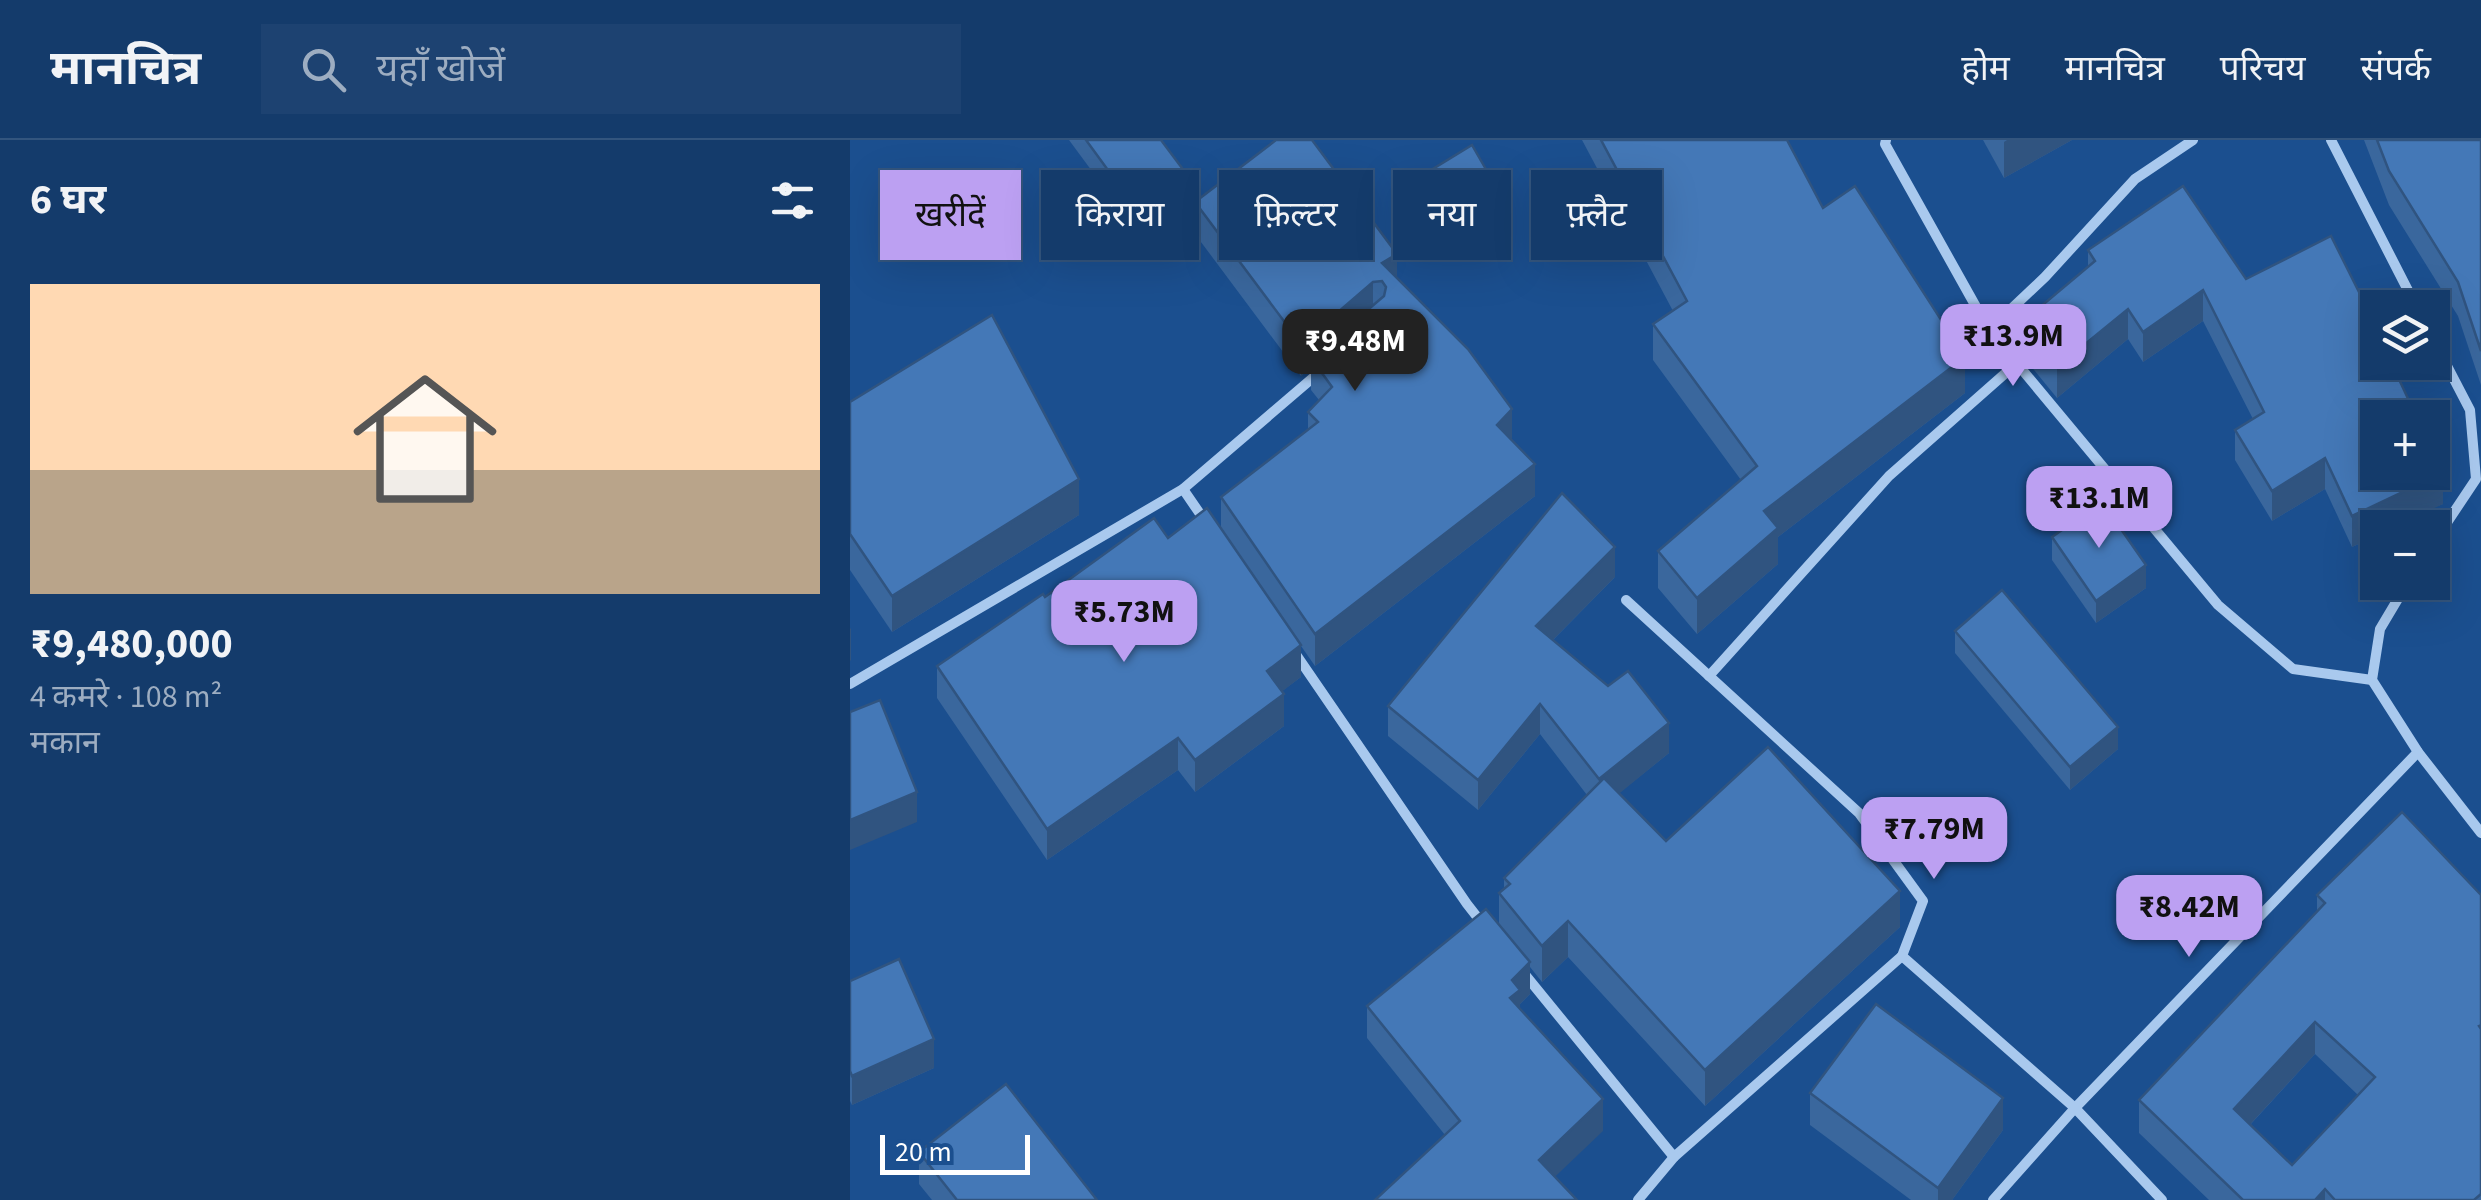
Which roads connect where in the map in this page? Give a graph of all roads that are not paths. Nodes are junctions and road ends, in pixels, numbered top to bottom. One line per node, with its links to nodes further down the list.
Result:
1 (1886, 140): 5 (street)
2 (2194, 140): 5 (street)
3 (2331, 140): 4 (street)
4 (2408, 290)
5 (1989, 330): 7 (street)
6 (1333, 360): 10 (street)
7 (2017, 363): 16 (street); 17 (street)
8 (2450, 372): 9 (street)
9 (2479, 480): 11 (street)
10 (1183, 489): 12 (street); 18 (street)
11 (2450, 520)
12 (1216, 537)
13 (1626, 600): 16 (street)
14 (2397, 600): 17 (street)
15 (1292, 648): 21 (street)
16 (1709, 676): 22 (street)
17 (2372, 680): 19 (street)
18 (850, 684)
19 (2418, 752): 20 (street); 24 (street)
20 (2481, 833)
21 (1491, 934)
22 (1902, 956): 24 (street); 25 (street)
23 (1516, 964): 25 (street)
24 (2075, 1108): 27 (street); 28 (street)
25 (1674, 1157): 26 (street)
26 (1638, 1200)
27 (1993, 1200)
28 (2162, 1200)

